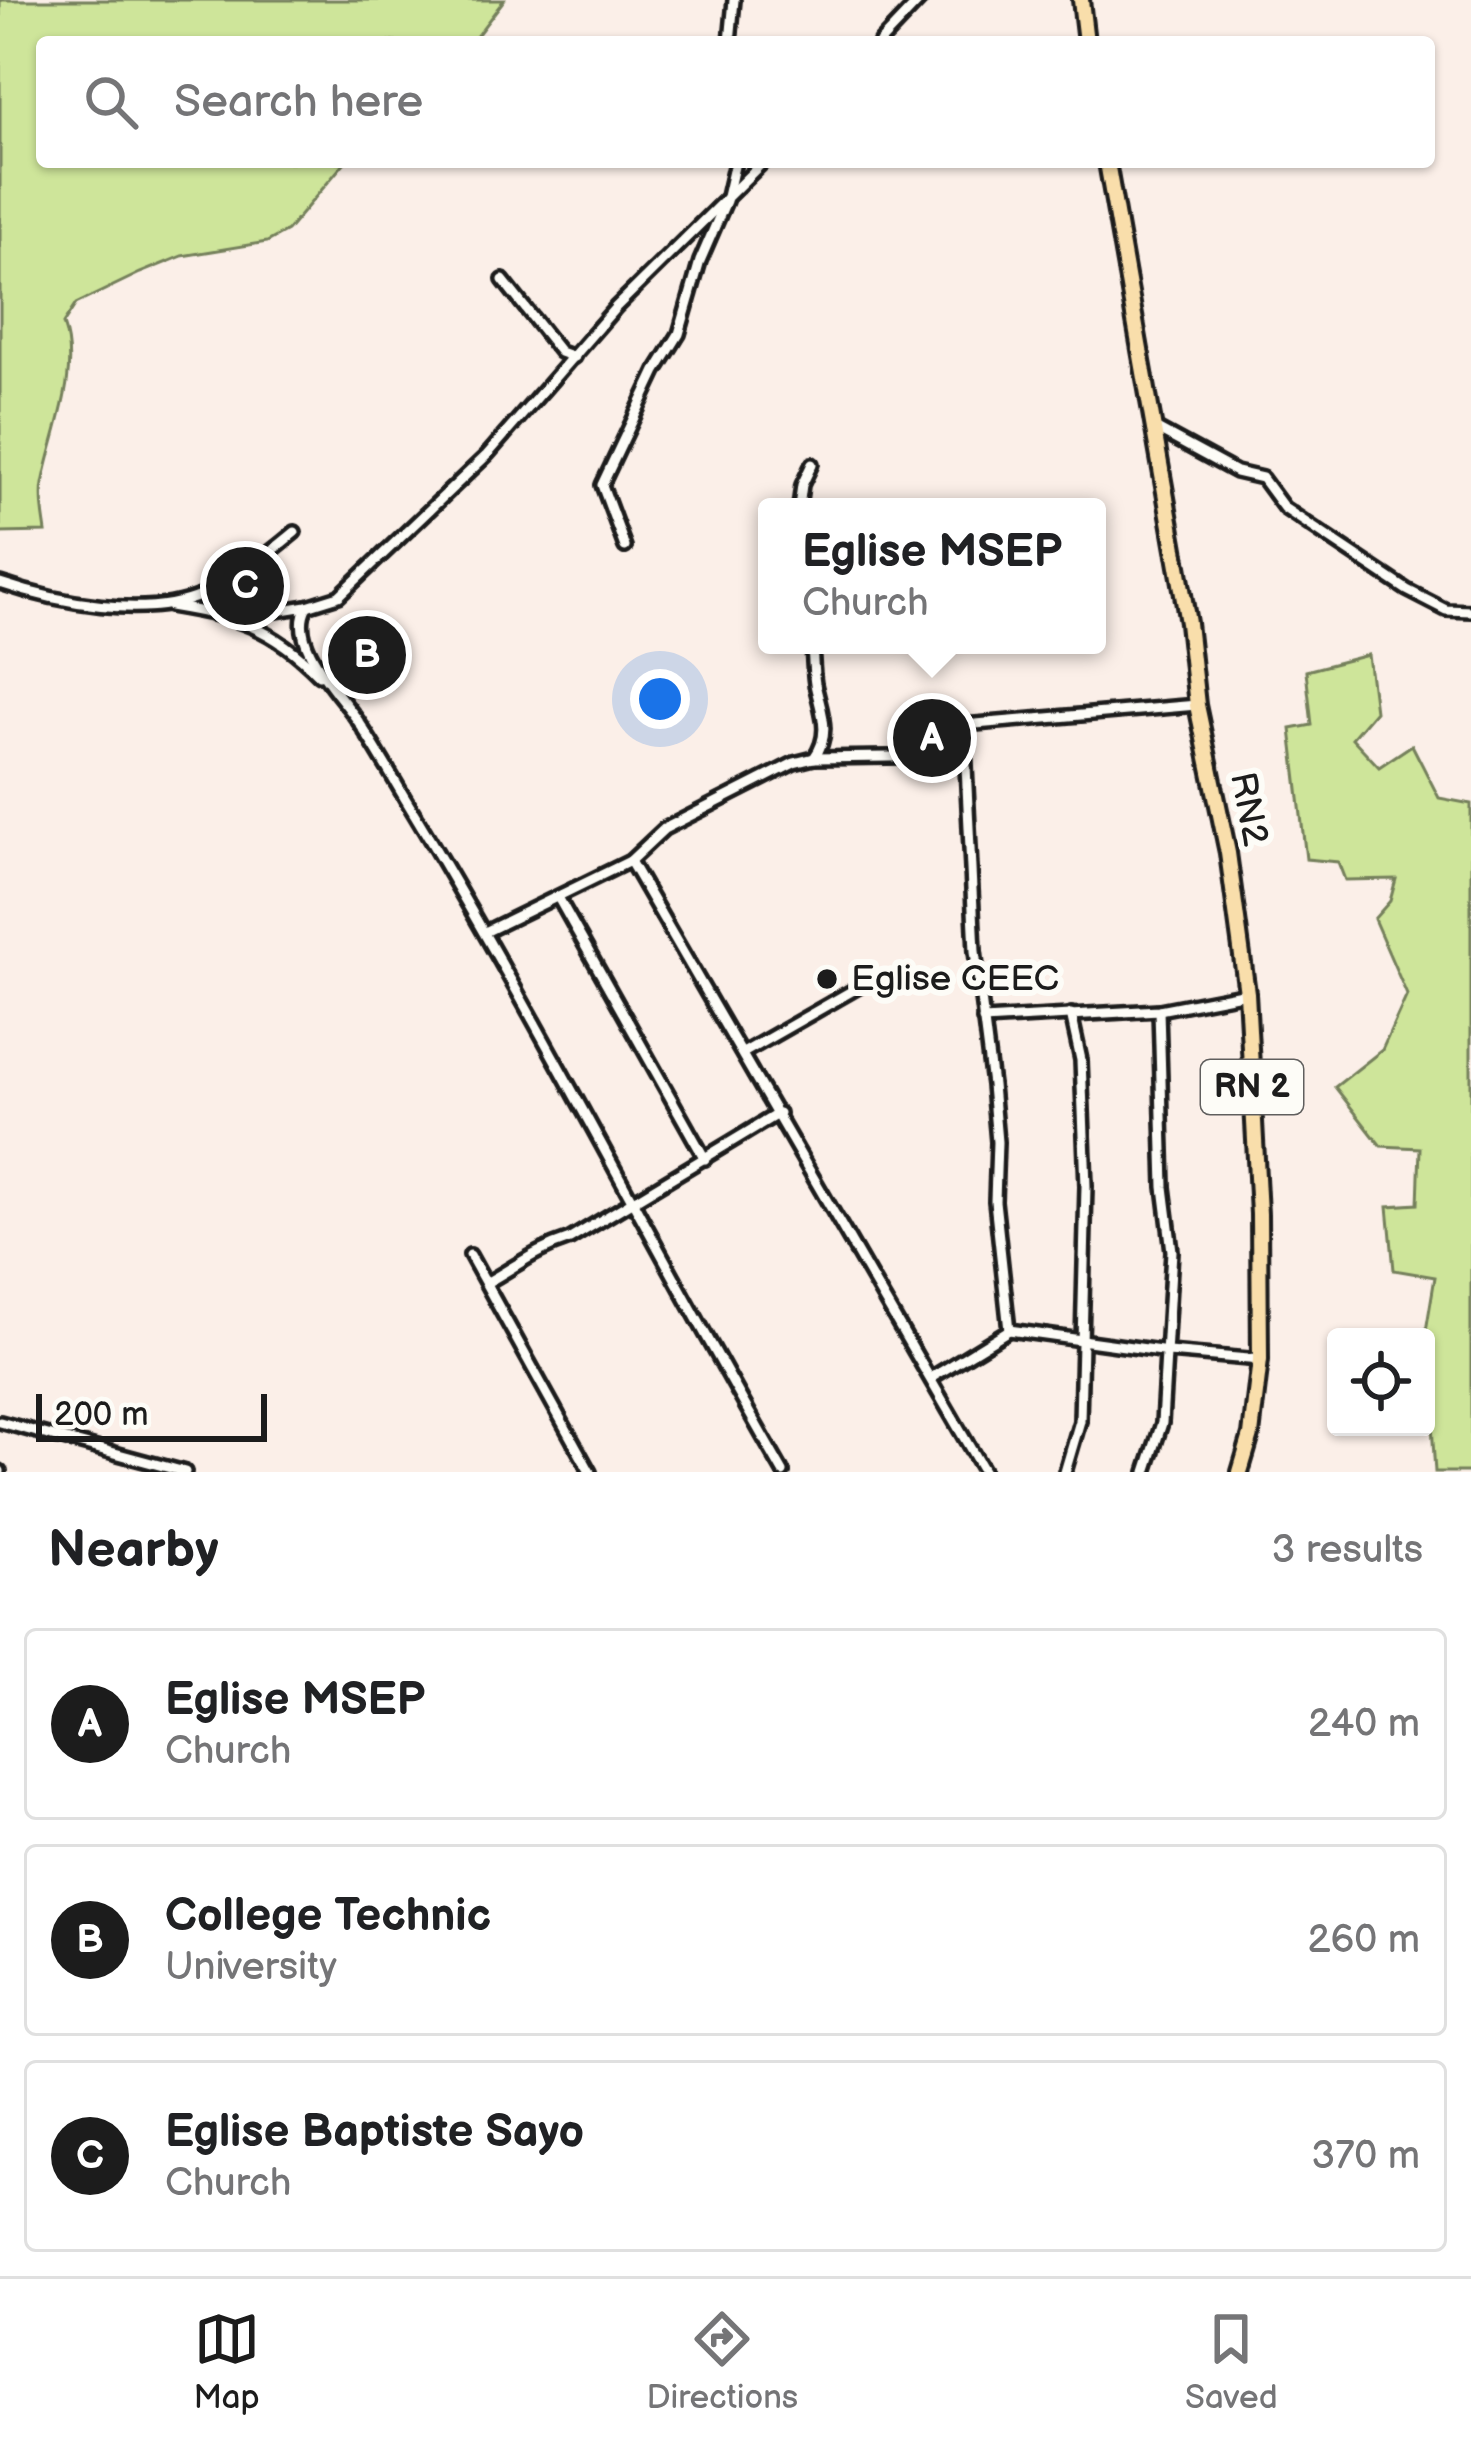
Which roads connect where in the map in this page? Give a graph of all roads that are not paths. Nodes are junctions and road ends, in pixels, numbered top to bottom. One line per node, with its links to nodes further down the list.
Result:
1 (734, 0): 4 (street)
2 (920, 0): 5 (street)
3 (1081, 0): 6 (main road)
4 (731, 36)
5 (886, 36)
6 (1085, 36)
7 (733, 168): 10 (street)
8 (757, 168): 10 (street)
9 (1108, 168): 13 (main road, RN2 / RN 2)
10 (726, 201): 12 (street); 17 (street)
11 (502, 280): 12 (street)
12 (574, 357): 20 (street)
13 (1154, 428): 21 (street); 25 (main road, RN2 / RN 2)
14 (812, 464): 15 (street)
15 (800, 498)
16 (295, 532): 19 (street)
17 (625, 547)
18 (0, 584): 19 (street)
19 (166, 606): 22 (street)
20 (307, 606): 22 (street); 24 (street)
21 (1471, 611)
22 (233, 618): 24 (street)
23 (813, 654): 27 (street)
24 (327, 683): 30 (street)
25 (1197, 705): 26 (street); 32 (main road, RN2 / RN 2)
26 (963, 756): 27 (street); 35 (street)
27 (814, 758): 28 (street)
28 (630, 861): 29 (street); 36 (street)
29 (559, 899): 30 (street); 38 (street)
30 (485, 932): 39 (street)
31 (871, 980): 36 (street)
32 (1247, 993): 33 (street); 45 (main road, RN2 / RN 2)
33 (1159, 1010): 34 (street); 44 (street)
34 (1071, 1014): 35 (street); 43 (street)
35 (983, 1020): 42 (street)
36 (743, 1053): 37 (street)
37 (778, 1114): 38 (street); 46 (street)
38 (705, 1159): 39 (street)
39 (634, 1200): 41 (street); 48 (street)
40 (470, 1255): 41 (street)
41 (486, 1283): 50 (street)
42 (1009, 1330): 43 (street); 46 (street)
43 (1084, 1342): 44 (street); 53 (street)
44 (1168, 1352): 45 (street); 54 (street)
45 (1260, 1360): 55 (main road, RN2 / RN 2)
46 (931, 1378): 52 (street)
47 (0, 1422): 49 (street)
48 (782, 1469): 51 (street)
49 (185, 1472)
50 (590, 1472)
51 (768, 1472)
52 (984, 1472)
53 (1065, 1472)
54 (1146, 1472)
55 (1240, 1472)

